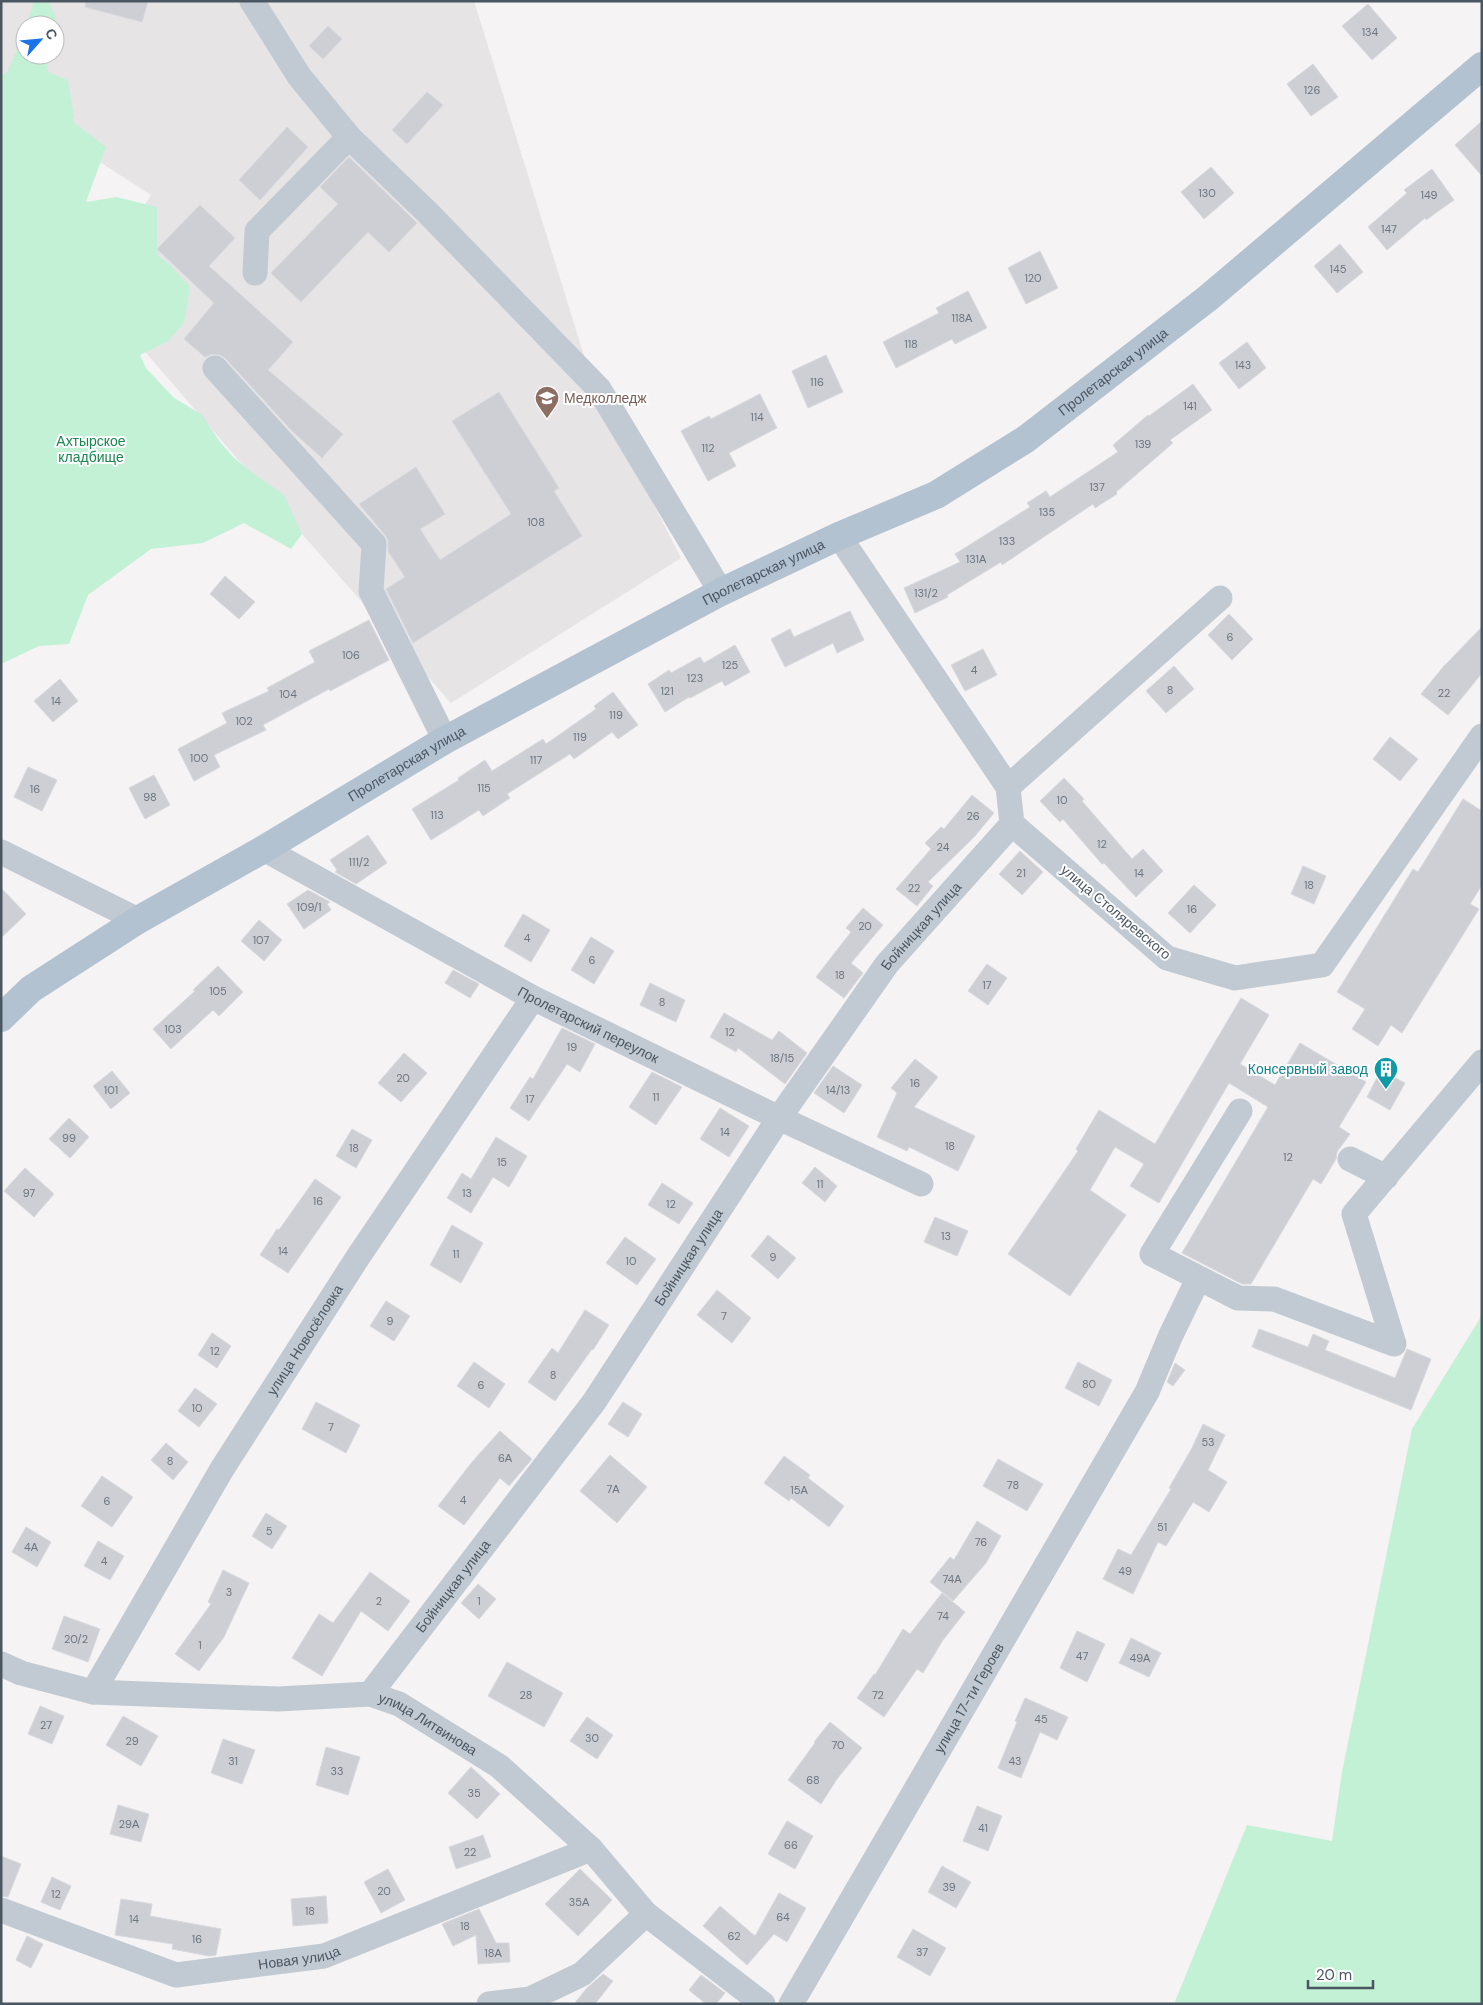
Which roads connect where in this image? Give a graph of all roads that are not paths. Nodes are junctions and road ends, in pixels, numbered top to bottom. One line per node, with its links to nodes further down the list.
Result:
1 (252, 1): 3 (street)
2 (1482, 66): 6 (main road, Пролетарская улица)
3 (349, 137): 4 (street); 7 (street)
4 (255, 273)
5 (215, 368): 10 (street)
6 (839, 536): 7 (main road, Пролетарская улица); 11 (street)
7 (721, 592): 10 (main road, Пролетарская улица)
8 (1220, 598): 11 (street)
9 (1482, 736): 12 (street, улица Столяревского)
10 (445, 740): 13 (main road, Пролетарская улица)
11 (1008, 788): 12 (street)
12 (1012, 824): 20 (street, Бойницкая улица)
13 (264, 849): 15 (main road, Пролетарская улица); 16 (street, Пролетарский переулок)
14 (1, 852): 15 (street)
15 (138, 920): 17 (main road, Пролетарская улица)
16 (533, 998): 20 (street, Пролетарский переулок); 26 (street, улица Новосёловка)
17 (1, 1018)
18 (1482, 1062): 22 (street)
19 (1240, 1111): 24 (street)
20 (779, 1118): 23 (street, Пролетарский переулок); 27 (street, Бойницкая улица)
21 (1350, 1159): 22 (street)
22 (1386, 1177): 24 (street)
23 (921, 1184)
24 (1198, 1279): 33 (street, улица 17-ти Героев)
25 (1, 1664): 26 (street, улица Литвинова)
26 (93, 1692): 27 (street, улица Литвинова)
27 (370, 1694): 28 (street, улица Литвинова)
28 (591, 1849): 29 (street, Новая улица); 30 (street, улица Литвинова)
29 (1, 1910)
30 (646, 1914): 31 (street); 32 (street, улица Литвинова)
31 (489, 2004)
32 (763, 2004)
33 (790, 2004)

